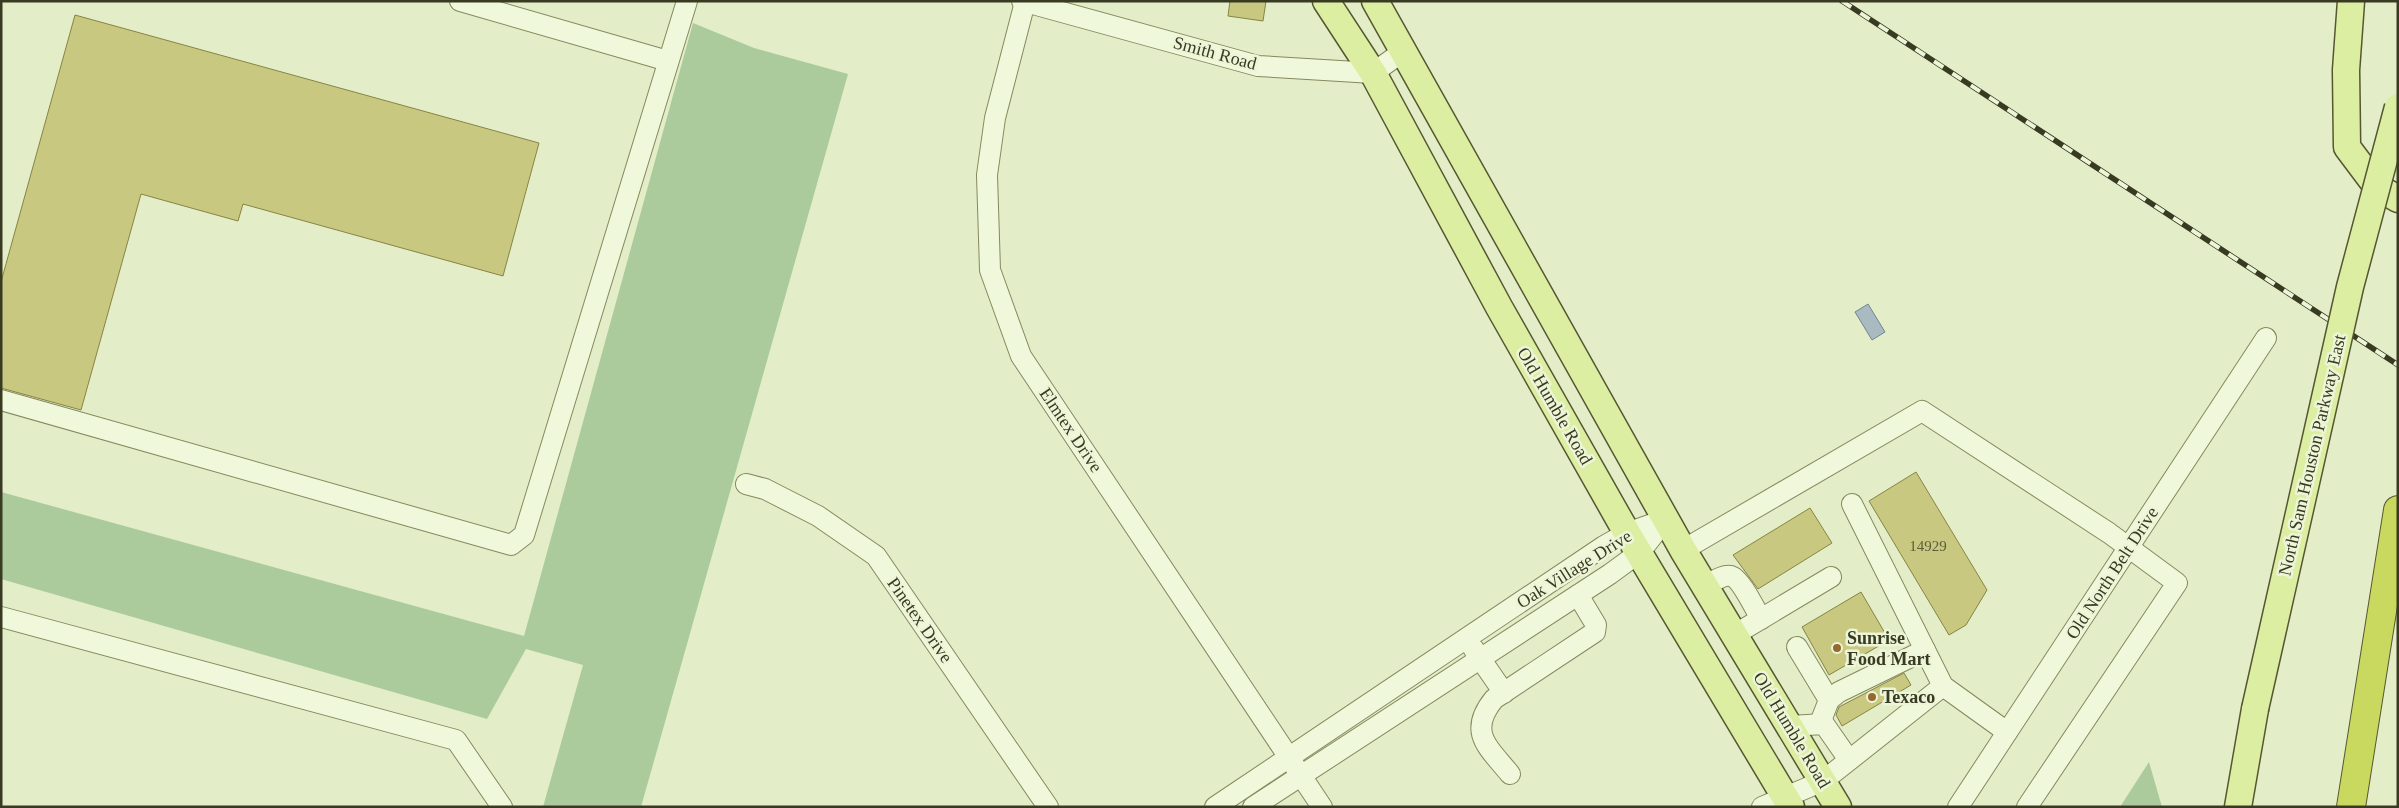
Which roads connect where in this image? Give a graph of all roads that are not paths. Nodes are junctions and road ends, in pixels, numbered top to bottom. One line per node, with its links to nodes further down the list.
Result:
1 (460, 1): 8 (street)
2 (687, 1): 8 (street)
3 (1326, 1): 9 (main road, Old Humble Road)
4 (1375, 1): 7 (main road, Old Humble Road)
5 (2351, 1): 11 (main road)
6 (1024, 2): 9 (street, Smith Road); 40 (street, Elmtex Drive)
7 (1405, 50): 9 (street); 12 (main road, Old Humble Road)
8 (668, 61): 15 (street)
9 (1373, 73): 13 (main road, Old Humble Road)
10 (2398, 106): 54 (main road, North Sam Houston Parkway East, bridge)
11 (2398, 199)
12 (1536, 288): 13 (main road); 19 (main road, Old Humble Road)
13 (1499, 307): 20 (main road, Old Humble Road)
14 (2266, 338): 21 (street, Old North Belt Drive)
15 (1, 400)
16 (746, 484): 47 (street, Pinetex Drive)
17 (1852, 504): 32 (street)
18 (2398, 510): 55 (highway)
19 (1667, 519): 20 (street, Oak Village Drive); 22 (main road, Old Humble Road)
20 (1634, 542): 26 (street, Oak Village Drive); 30 (street, Oak Village Drive); 45 (main road, Old Humble Road)
21 (2128, 549): 22 (street); 39 (street, Old North Belt Drive); 53 (street)
22 (1684, 550): 25 (main road, Old Humble Road)
23 (1831, 577): 28 (street)
24 (2398, 583): 55 (highway)
25 (1704, 586): 28 (street); 29 (main road, Old Humble Road)
26 (1578, 595): 33 (street, Oak Village Drive); 35 (street)
27 (1, 617): 46 (street)
28 (1761, 619): 29 (street)
29 (1734, 635): 38 (main road, Old Humble Road)
30 (1467, 638): 33 (street); 40 (street, Oak Village Drive)
31 (1797, 647): 36 (street)
32 (1925, 650): 34 (street); 36 (street)
33 (1480, 659): 35 (street); 43 (street, Oak Village Drive)
34 (1943, 686): 39 (street); 41 (street)
35 (1504, 693): 42 (street)
36 (1829, 700): 37 (street)
37 (1820, 723): 38 (street); 41 (street)
38 (1790, 726): 44 (main road, Old Humble Road)
39 (2007, 732): 52 (street, Old North Belt Drive)
40 (1290, 758): 43 (street, Elmtex Drive); 48 (street, Oak Village Drive)
41 (1849, 760): 44 (street)
42 (1510, 774)
43 (1301, 775): 49 (street, Oak Village Drive); 50 (street, Elmtex Drive)
44 (1823, 781): 45 (street); 51 (main road, Old Humble Road)
45 (1780, 803)
46 (502, 807)
47 (1048, 807)
48 (1215, 807)
49 (1253, 807)
50 (1322, 807)
51 (1838, 807)
52 (1958, 807)
53 (2027, 807)
54 (2238, 807)
55 (2352, 807)

